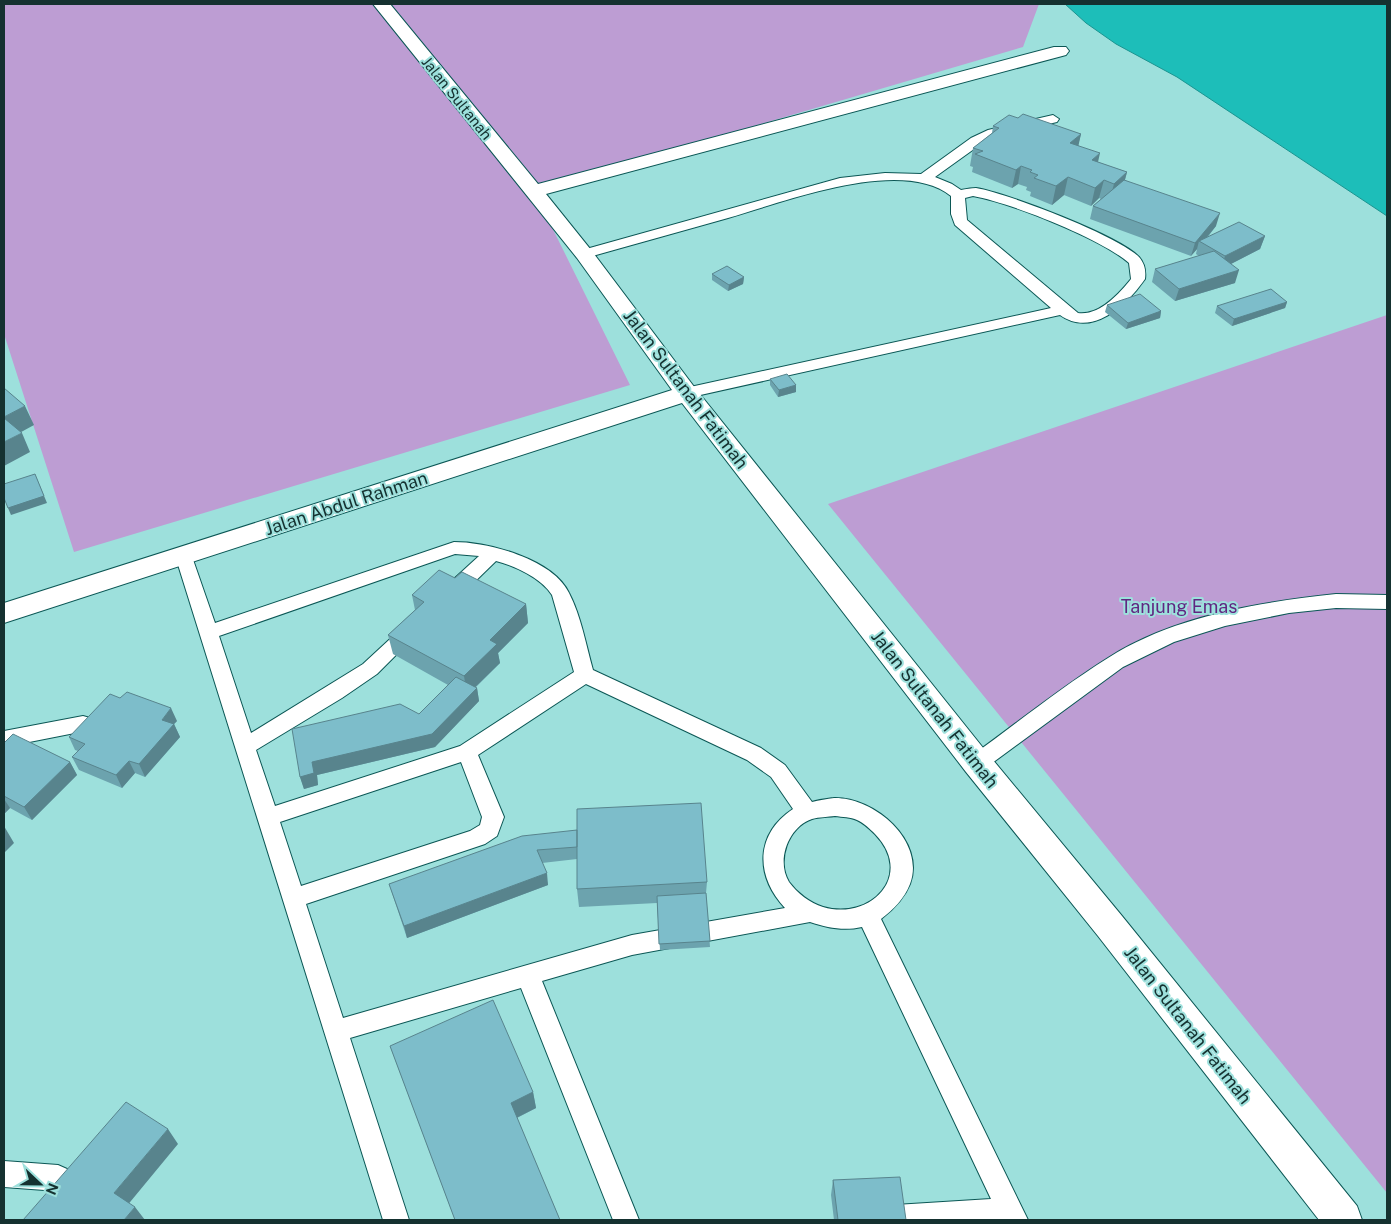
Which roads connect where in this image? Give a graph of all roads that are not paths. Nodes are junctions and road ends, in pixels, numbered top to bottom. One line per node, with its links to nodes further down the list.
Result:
1 (381, 4): 5 (street, Jalan Sultanah)
2 (1060, 51): 5 (street)
3 (1053, 119): 4 (lane)
4 (926, 178): 6 (lane); 7 (lane)
5 (534, 191): 7 (street, Jalan Sultanah Fatimah)
6 (958, 195): 8 (lane); 8 (lane)
7 (584, 254): 9 (street, Jalan Sultanah Fatimah)
8 (1062, 310): 9 (lane)
9 (688, 393): 11 (street, Jalan Abdul Rahman); 22 (street, Jalan Sultanah Fatimah)
10 (493, 553): 13 (lane); 16 (lane); 17 (lane)
11 (184, 555): 14 (street, Jalan Abdul Rahman); 16 (lane)
12 (1387, 602): 22 (lane)
13 (435, 608)
14 (4, 613)
15 (421, 622): 20 (lane)
16 (209, 632): 20 (lane)
17 (585, 675): 21 (lane); 23 (lane)
18 (83, 724): 19 (lane)
19 (4, 739)
20 (245, 747): 24 (lane)
21 (467, 752): 24 (lane); 25 (lane)
22 (978, 764): 36 (street, Jalan Sultanah Fatimah)
23 (807, 812): 26 (lane); 27 (lane)
24 (268, 817): 25 (lane)
25 (294, 898): 29 (lane)
26 (809, 913): 27 (lane); 28 (lane)
27 (868, 915): 32 (lane)
28 (528, 975): 29 (lane); 34 (lane)
29 (336, 1031): 33 (lane)
30 (4, 1174): 31 (lane)
31 (58, 1178)
32 (1013, 1216): 35 (lane)
33 (396, 1220)
34 (626, 1220)
35 (863, 1220)
36 (1343, 1220)

